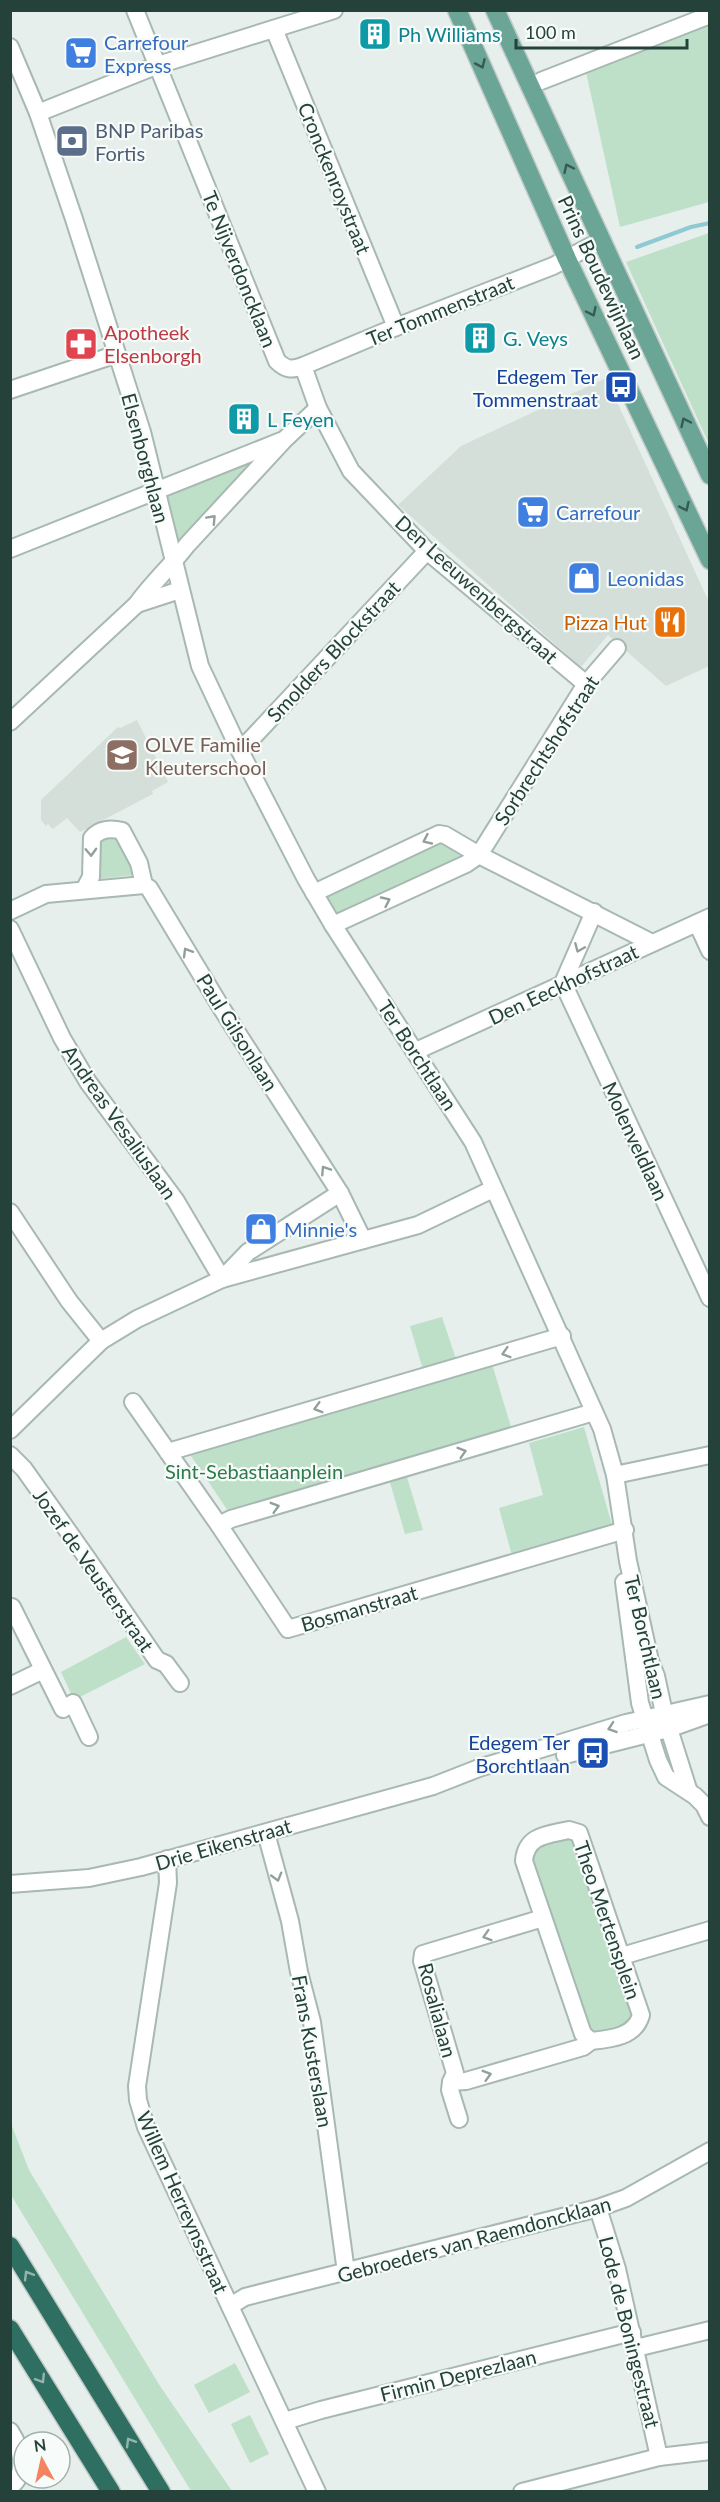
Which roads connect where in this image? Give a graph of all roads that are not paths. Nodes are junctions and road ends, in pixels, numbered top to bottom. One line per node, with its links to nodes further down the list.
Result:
1 (135, 10): 8 (street, Te Nijverdoncklaan)
2 (334, 10): 6 (street)
3 (457, 10): 12 (main road, Prins Boudewijnlaan, one-way to 12)
4 (495, 10): 11 (main road, Prins Boudewijnlaan, one-way to 4)
5 (710, 15): 9 (street)
6 (274, 29): 8 (street); 13 (street, Cronckenroystraat)
7 (10, 47): 10 (street, Elsenborghlaan)
8 (158, 65): 10 (street); 15 (street, Te Nijverdoncklaan)
9 (541, 81)
10 (38, 113): 14 (street, Elsenborghlaan)
11 (602, 240): 12 (street, Ter Tommenstraat); 19 (main road, Prins Boudewijnlaan, one-way to 11)
12 (567, 259): 13 (street, Ter Tommenstraat); 23 (main road, Prins Boudewijnlaan, one-way to 23)
13 (396, 327): 15 (street, Ter Tommenstraat)
14 (117, 354): 16 (street); 20 (street, Elsenborghlaan)
15 (303, 366): 17 (street, Den Leeuwenbergstraat)
16 (10, 390)
17 (318, 408): 18 (street); 22 (street, Den Leeuwenbergstraat)
18 (284, 440): 20 (street); 24 (street, one-way to 18)
19 (710, 475)
20 (157, 491): 21 (street); 24 (street, Elsenborghlaan)
21 (10, 549)
22 (427, 550): 28 (street, Den Leeuwenbergstraat); 30 (street, Smolders Blockstraat)
23 (710, 560)
24 (174, 563): 25 (street, Ter Borchtlaan); 26 (street)
25 (180, 590): 26 (street); 30 (street, Ter Borchtlaan)
26 (137, 604): 29 (street)
27 (617, 648): 28 (street, Sorbrechtshofstraat)
28 (586, 684): 31 (street, Sorbrechtshofstraat)
29 (10, 722)
30 (240, 751): 34 (street, Ter Borchtlaan)
31 (479, 855): 34 (street, one-way to 34); 36 (street); 38 (street, one-way to 31)
32 (144, 885): 33 (street); 33 (street, Paul Gilsonlaan, one-way to 33); 45 (street, Paul Gilsonlaan, one-way to 32)
33 (84, 890): 35 (street)
34 (314, 893): 38 (street, Ter Borchtlaan)
35 (10, 911)
36 (594, 912): 40 (street); 42 (street, one-way to 42)
37 (703, 920): 40 (street, Den Eeckhofstraat); 41 (street)
38 (333, 925): 43 (street, Ter Borchtlaan)
39 (10, 929): 48 (street, Andreas Vesaliuslaan)
40 (652, 943): 42 (street, Den Eeckhofstraat)
41 (710, 951)
42 (563, 983): 43 (street, Den Eeckhofstraat); 49 (street, Molenveldlaan)
43 (416, 1051): 44 (street, Ter Borchtlaan)
44 (493, 1189): 47 (street); 50 (street, Ter Borchtlaan)
45 (340, 1193): 47 (street, Paul Gilsonlaan); 48 (street)
46 (10, 1212): 51 (street)
47 (363, 1240): 48 (street)
48 (222, 1279): 51 (street)
49 (710, 1298)
50 (561, 1336): 53 (street, Ter Borchtlaan); 55 (street, one-way to 55)
51 (101, 1341): 54 (street)
52 (133, 1402): 55 (street, Bosmanstraat)
53 (594, 1412): 58 (street, Ter Borchtlaan); 59 (street, one-way to 53)
54 (10, 1430)
55 (168, 1452): 59 (street, Bosmanstraat)
56 (10, 1455): 64 (street, Jozef de Veusterstraat)
57 (710, 1455): 58 (street)
58 (615, 1475): 60 (street, Ter Borchtlaan)
59 (219, 1525): 60 (street, Bosmanstraat)
60 (625, 1530): 61 (street, Ter Borchtlaan)
61 (628, 1561): 68 (street, Ter Borchtlaan); 69 (street, Ter Borchtlaan)
62 (12, 1607): 63 (street)
63 (43, 1670): 65 (street); 71 (street)
64 (180, 1683)
65 (10, 1686)
66 (710, 1704): 69 (street, Drie Eikenstraat)
67 (710, 1714): 69 (street, Drie Eikenstraat)
68 (644, 1718): 69 (street, Drie Eikenstraat); 70 (street, Ter Borchtlaan); 72 (street, Drie Eikenstraat, one-way to 72)
69 (666, 1721): 70 (street, Drie Eikenstraat); 73 (street, Ter Borchtlaan)
70 (649, 1734): 72 (street, Drie Eikenstraat); 73 (street, Ter Borchtlaan)
71 (89, 1737)
72 (433, 1786): 75 (street, Drie Eikenstraat)
73 (688, 1790): 74 (street)
74 (710, 1817)
75 (266, 1833): 76 (street, Drie Eikenstraat); 87 (street, Frans Kusterslaan, one-way to 87)
76 (167, 1859): 77 (street, Drie Eikenstraat); 88 (street, Willem Herreynsstraat)
77 (10, 1884)
78 (543, 1918): 80 (street, Theo Mertensplein); 81 (street, Theo Mertensplein); 82 (street, Rosalialaan, one-way to 82)
79 (710, 1930): 80 (street)
80 (622, 1956): 81 (street, Theo Mertensplein)
81 (591, 2041): 82 (street, Rosalialaan, one-way to 81)
82 (451, 2082): 83 (street, Rosalialaan)
83 (459, 2119)
84 (710, 2151): 85 (street, Gebroeders van Raemdoncklaan)
85 (598, 2208): 87 (street, Gebroeders van Raemdoncklaan); 91 (street, Lode de Boningestraat)
86 (10, 2246): 98 (highway, one-way to 86)
87 (346, 2272): 88 (street, Gebroeders van Raemdoncklaan)
88 (230, 2306): 92 (street, Willem Herreynsstraat)
89 (10, 2329): 97 (highway, one-way to 97)
90 (709, 2331): 91 (street, Firmin Deprezlaan)
91 (634, 2340): 92 (street, Firmin Deprezlaan); 95 (street, Lode de Boningestraat)
92 (285, 2421): 99 (street, Willem Herreynsstraat)
93 (10, 2431): 96 (street)
94 (710, 2451): 95 (street)
95 (659, 2457): 100 (street)
96 (10, 2487)
97 (111, 2492)
98 (161, 2492)
99 (317, 2492)
100 (522, 2492)

